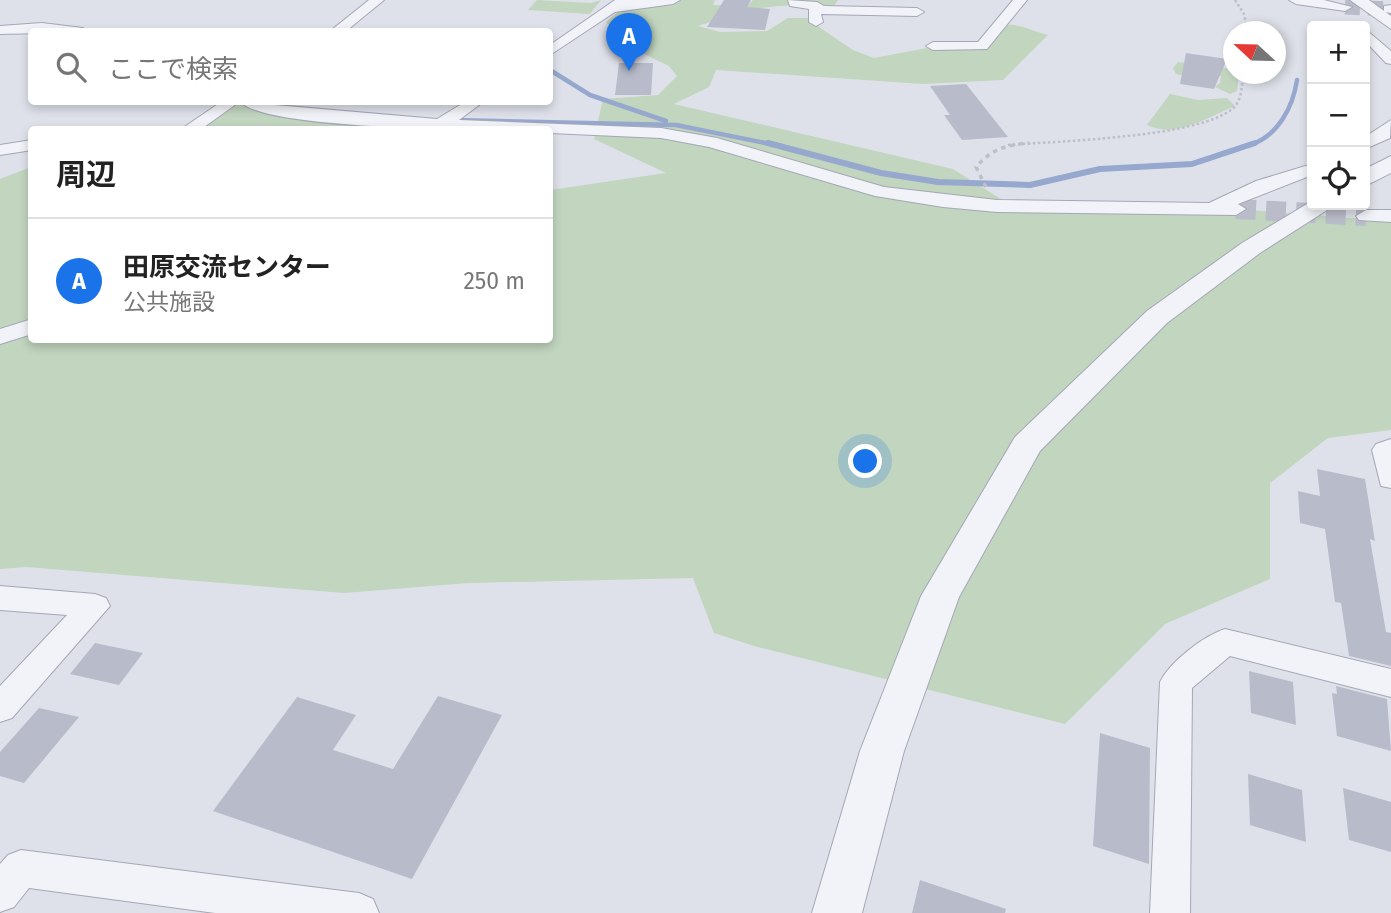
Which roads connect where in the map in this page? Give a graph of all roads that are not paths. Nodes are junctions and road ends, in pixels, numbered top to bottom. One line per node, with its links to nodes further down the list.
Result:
1 (377, 0): 13 (street)
2 (624, 0): 8 (street)
3 (673, 0): 8 (street)
4 (795, 0): 9 (street)
5 (1020, 0): 14 (street)
6 (1296, 0): 7 (street)
7 (1351, 3): 10 (street)
8 (611, 9): 17 (street)
9 (816, 10): 11 (street); 14 (street)
10 (1390, 14)
11 (817, 27)
12 (49, 28): 15 (street)
13 (341, 28)
14 (927, 29)
15 (0, 30)
16 (1370, 38): 18 (street)
17 (553, 49)
18 (1391, 60)
19 (226, 105): 23 (street)
20 (256, 105): 24 (street)
21 (470, 105): 25 (street)
22 (1391, 125): 27 (street)
23 (194, 126)
24 (426, 126)
25 (438, 126)
26 (553, 130): 33 (street)
27 (1370, 141)
28 (28, 146): 29 (street)
29 (0, 150)
30 (1391, 163): 32 (street)
31 (1307, 171): 34 (street)
32 (1370, 176)
33 (997, 206): 34 (street)
34 (1213, 208): 35 (street)
35 (1237, 209)
36 (1314, 210): 48 (street)
37 (1366, 216): 38 (street)
38 (1391, 216)
39 (28, 327): 40 (street)
40 (0, 337)
41 (1391, 448): 42 (street)
42 (1391, 479)
43 (0, 598): 45 (street)
44 (1391, 683): 49 (street)
45 (0, 708)
46 (0, 893): 47 (street)
47 (359, 913)
48 (837, 913)
49 (1170, 913)

